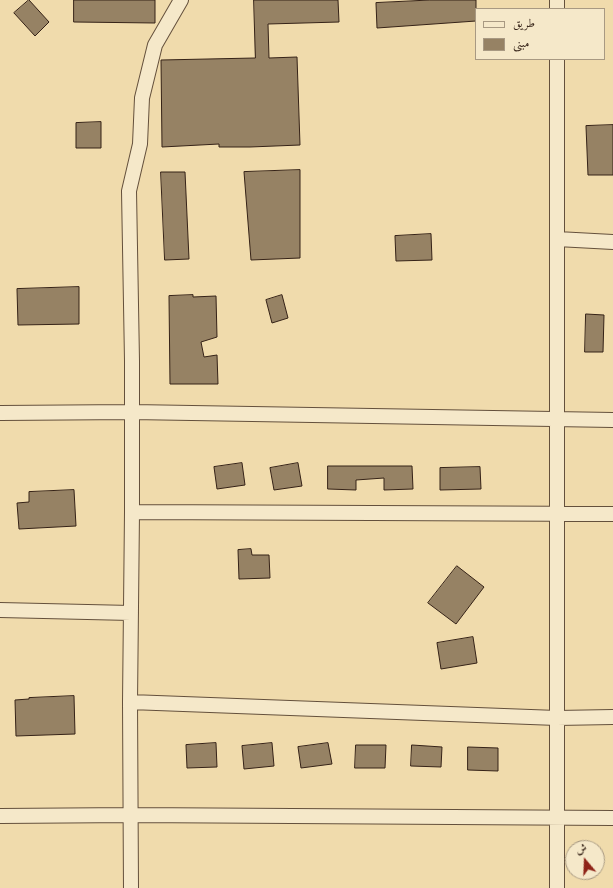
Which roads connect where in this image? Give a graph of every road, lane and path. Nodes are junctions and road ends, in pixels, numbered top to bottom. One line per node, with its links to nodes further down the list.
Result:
1 (181, 0): 5 (street)
2 (557, 60): 3 (street)
3 (557, 239): 4 (street); 7 (street)
4 (613, 242)
5 (132, 412): 6 (street); 7 (street); 9 (street)
6 (0, 413)
7 (557, 419): 8 (street); 10 (street)
8 (613, 420)
9 (132, 512): 10 (street); 13 (street)
10 (557, 514): 11 (street); 16 (street)
11 (613, 514)
12 (0, 610): 13 (street)
13 (131, 613): 14 (street)
14 (130, 702): 16 (street); 17 (street)
15 (613, 717): 16 (street)
16 (557, 718): 19 (street)
17 (132, 815): 18 (street); 19 (street); 21 (street)
18 (0, 816)
19 (557, 817): 20 (street); 22 (street)
20 (613, 818)
21 (131, 888)
22 (557, 888)

